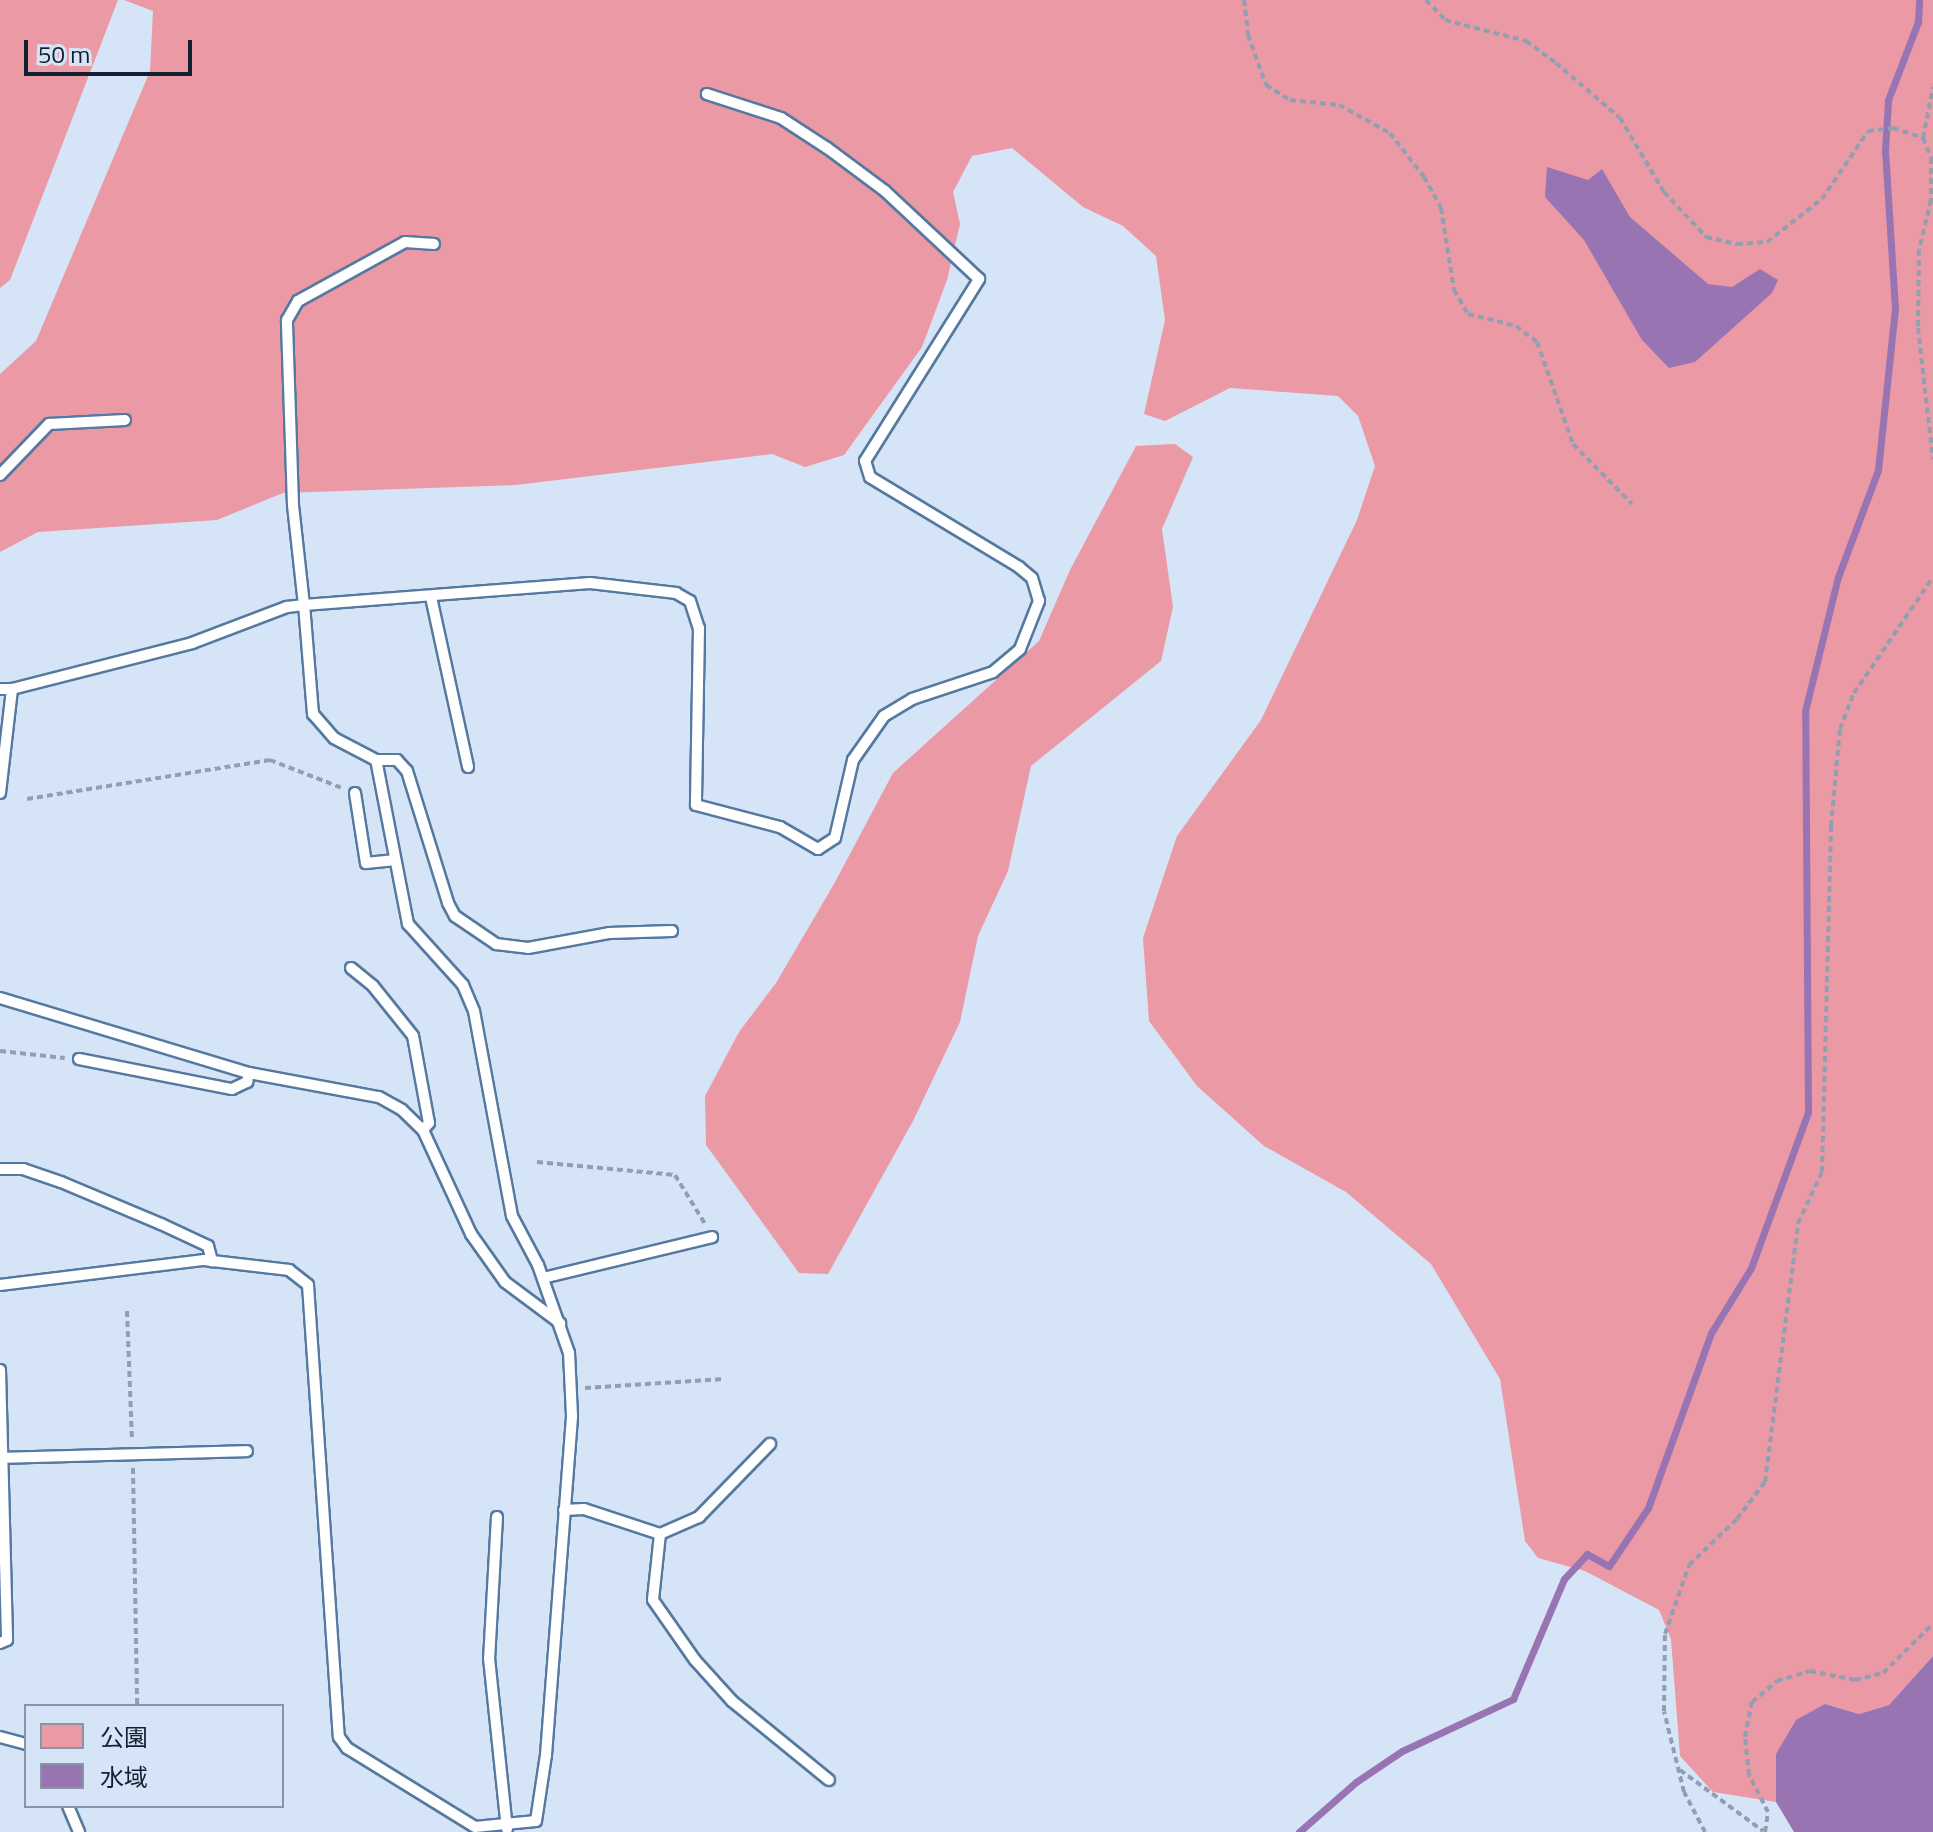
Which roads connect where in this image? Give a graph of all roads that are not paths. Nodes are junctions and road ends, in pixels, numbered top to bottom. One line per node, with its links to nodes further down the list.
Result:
1 (707, 94): 5 (lane)
2 (434, 244): 6 (lane)
3 (125, 420): 4 (lane)
4 (0, 475)
5 (431, 597): 6 (lane); 10 (lane)
6 (304, 605): 8 (lane); 9 (lane)
7 (0, 689): 8 (lane)
8 (12, 689): 11 (lane)
9 (376, 760): 13 (lane); 14 (lane)
10 (468, 767)
11 (0, 793)
12 (355, 793): 13 (lane)
13 (393, 860): 23 (lane)
14 (672, 931)
15 (351, 968): 19 (lane)
16 (0, 998): 18 (lane)
17 (79, 1059): 18 (lane)
18 (249, 1073): 19 (lane)
19 (423, 1130): 25 (lane)
20 (0, 1169): 22 (lane)
21 (712, 1237): 23 (lane)
22 (212, 1261): 24 (lane); 38 (lane)
23 (543, 1278): 25 (lane)
24 (0, 1285)
25 (562, 1325): 30 (lane)
26 (0, 1370): 29 (lane)
27 (770, 1444): 32 (lane)
28 (247, 1451): 29 (lane)
29 (1, 1457): 33 (lane)
30 (564, 1510): 32 (lane); 38 (lane)
31 (497, 1517): 38 (lane)
32 (660, 1534): 36 (lane)
33 (0, 1643)
34 (0, 1737): 35 (lane)
35 (24, 1743)
36 (829, 1780)
37 (69, 1808): 39 (lane)
38 (507, 1829)
39 (79, 1832)

